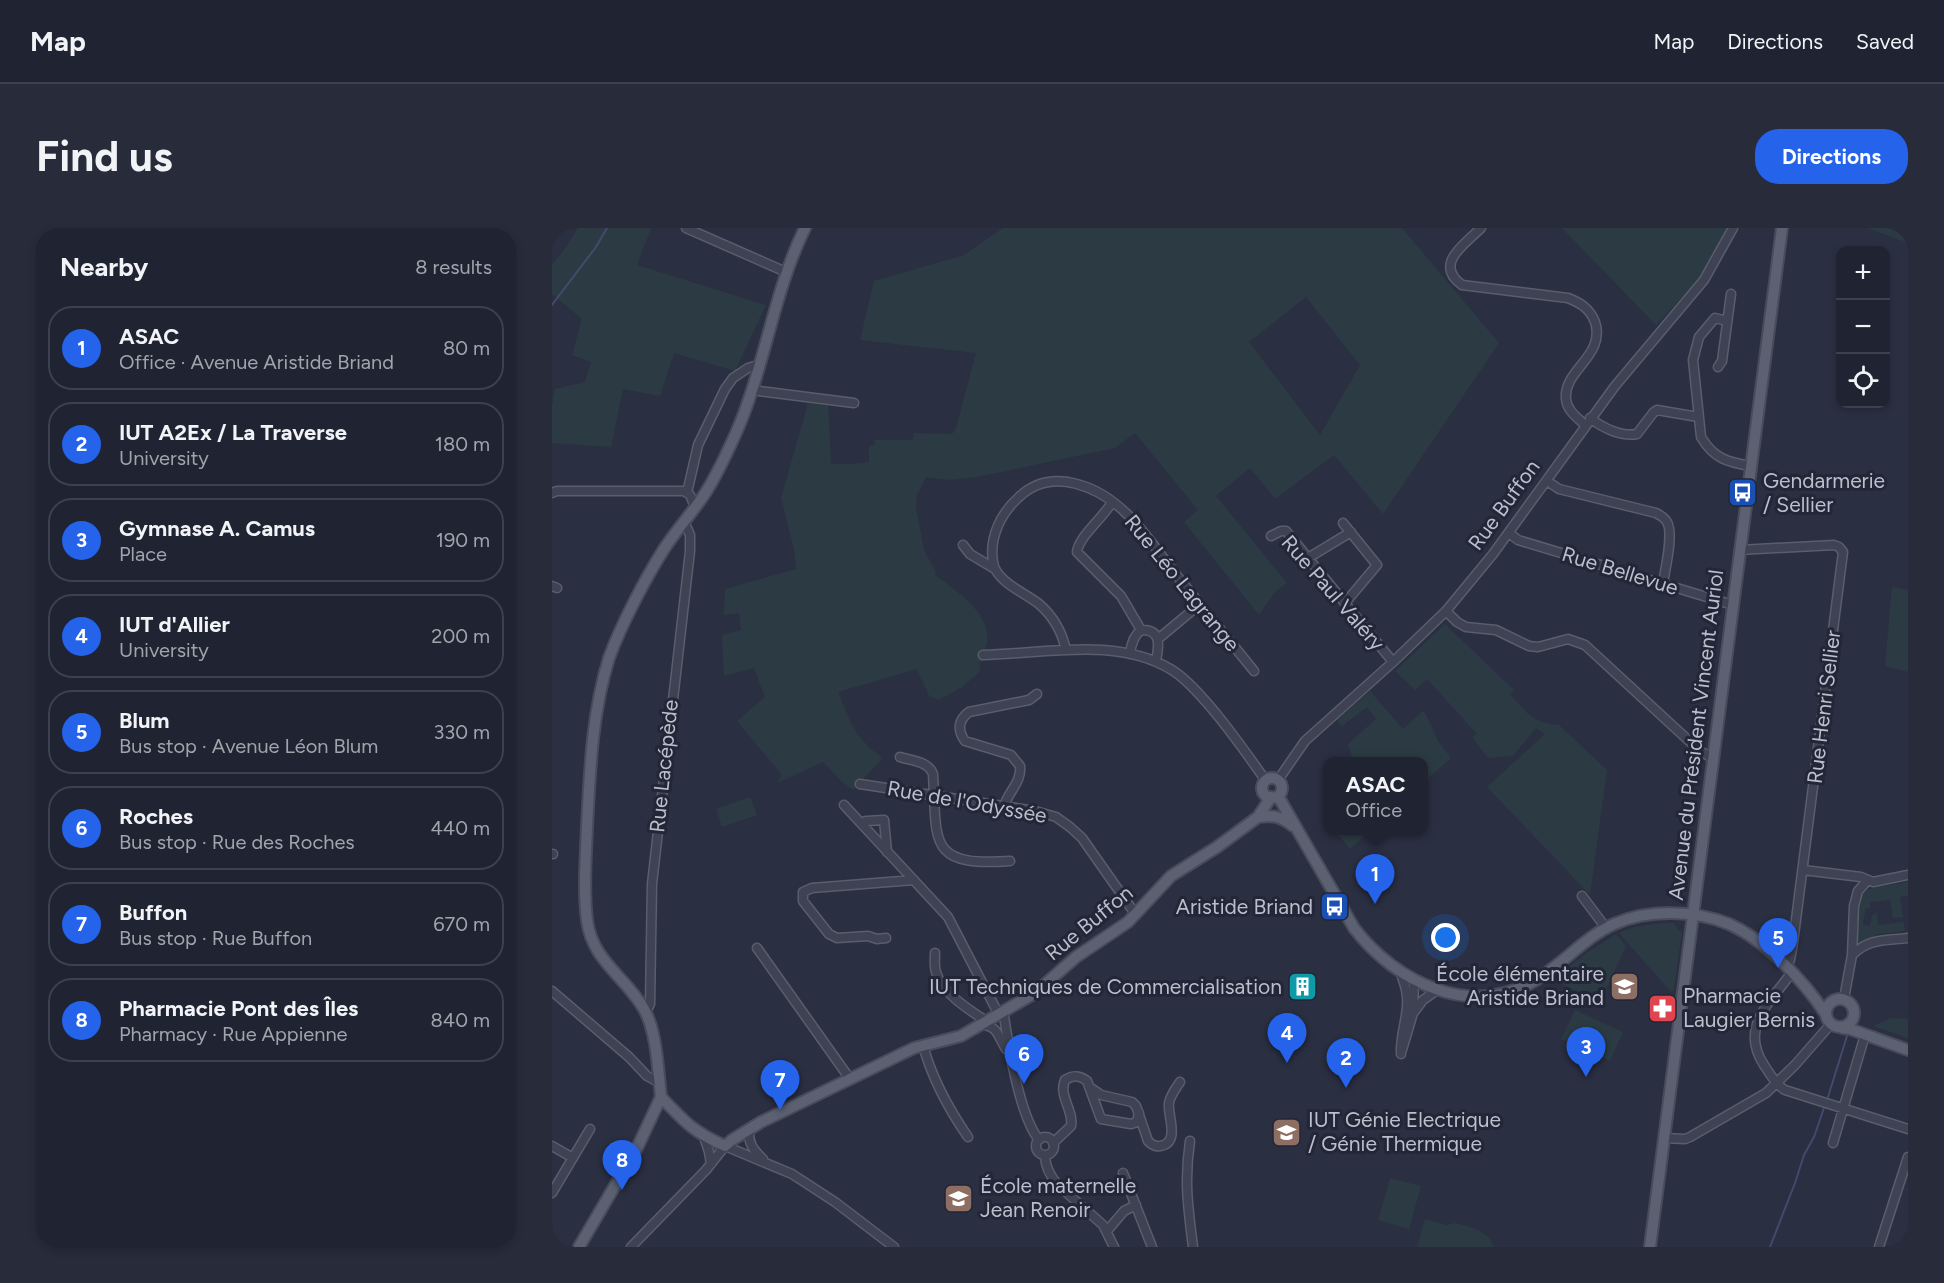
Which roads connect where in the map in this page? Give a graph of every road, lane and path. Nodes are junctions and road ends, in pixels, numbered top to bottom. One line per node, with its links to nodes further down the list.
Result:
1 (686, 228): 6 (street)
2 (805, 228): 6 (main road)
3 (1481, 228): 14 (street)
4 (1733, 228): 14 (street, Rue Buffon)
5 (1782, 228): 15 (main road, Avenue du Président Vincent Auriol)
6 (786, 272): 9 (main road)
7 (1731, 294): 8 (street)
8 (1727, 321): 10 (street); 13 (street)
9 (758, 365): 11 (main road); 18 (street)
10 (1718, 368)
11 (751, 390): 12 (street); 20 (main road)
12 (854, 403)
13 (1698, 417): 14 (street); 15 (street)
14 (1588, 422): 16 (street, Rue Buffon)
15 (1750, 466): 27 (main road, Avenue du Président Vincent Auriol)
16 (1547, 481): 24 (street, Rue Buffon); 30 (street)
17 (552, 493): 18 (street)
18 (687, 493): 20 (street)
19 (1112, 502): 29 (street, Rue Léo Lagrange); 32 (street, Rue Léo Lagrange); 35 (street)
20 (695, 507): 21 (main road)
21 (684, 521): 81 (street, Rue Lacépède); 81 (main road)
22 (1342, 523): 23 (street)
23 (1351, 532): 28 (street); 31 (street)
24 (1509, 533): 30 (street, Rue Bellevue); 34 (street, Rue Buffon)
25 (1271, 536): 28 (street, Rue Paul Valéry)
26 (963, 545): 29 (street)
27 (1739, 550): 33 (main road, Avenue du Président Vincent Auriol); 58 (street, Rue Henri Sellier)
28 (1308, 558): 31 (street, Rue Paul Valéry)
29 (995, 569): 37 (street)
30 (1663, 584): 33 (street, Rue Bellevue)
31 (1345, 603): 41 (street, Rue Paul Valéry)
32 (1200, 604): 36 (street); 42 (street, Rue Léo Lagrange)
33 (1733, 605): 45 (main road, Avenue du Président Vincent Auriol)
34 (1446, 611): 41 (street, Rue Buffon); 45 (street)
35 (1141, 630): 36 (street); 38 (street)
36 (1158, 639): 40 (street)
37 (1066, 650): 38 (street); 39 (street)
38 (1130, 654): 40 (street)
39 (983, 656)
40 (1156, 661): 48 (street)
41 (1393, 662): 46 (street, Rue Buffon)
42 (1254, 671)
43 (1037, 694): 51 (street)
44 (900, 758): 49 (street)
45 (1712, 758): 65 (main road, Avenue du Président Vincent Auriol)
46 (1278, 780): 48 (main road); 48 (main road)
47 (860, 784): 49 (street, Rue de l'Odyssée)
48 (1269, 791): 52 (main road, Rue Buffon); 54 (main road, Rue Buffon); 55 (main road)
49 (933, 795): 51 (street, Rue de l'Odyssée); 57 (street)
50 (844, 805): 53 (street)
51 (1004, 806): 64 (street, Rue de l'Odyssée)
52 (1258, 817): 54 (main road, Rue Buffon); 55 (main road)
53 (862, 824): 56 (street); 56 (street)
54 (1243, 828): 64 (main road, Rue Buffon)
55 (1295, 828): 74 (main road)
56 (887, 852): 60 (street)
57 (1011, 861)
58 (1803, 870): 61 (street); 73 (street, Rue Henri Sellier)
59 (1908, 875): 61 (street)
60 (914, 880): 68 (street); 82 (street)
61 (1868, 881): 72 (street)
62 (1582, 896): 66 (street)
63 (1652, 914): 65 (main road); 66 (main road); 67 (main road)
64 (1136, 915): 82 (main road, Rue Buffon)
65 (1692, 915): 67 (main road, Avenue du Président Vincent Auriol); 73 (main road)
66 (1606, 928): 76 (main road)
67 (1690, 932): 108 (main road, Avenue du Président Vincent Auriol)
68 (886, 938)
69 (1908, 938): 72 (street)
70 (757, 948): 93 (street)
71 (935, 952): 86 (street)
72 (1852, 955): 78 (street)
73 (1788, 969): 79 (main road); 95 (street, Rue Henri Sellier)
74 (1401, 974): 75 (main road); 83 (street)
75 (1414, 981): 76 (main road); 83 (street)
76 (1437, 990): 83 (street)
77 (552, 991): 96 (street)
78 (1844, 999): 80 (main road); 85 (main road)
79 (1816, 1000): 80 (main road); 84 (main road)
80 (1831, 1001): 84 (main road)
81 (646, 1011): 96 (main road)
82 (1000, 1012): 86 (main road, Rue Buffon); 92 (street)
83 (1413, 1013)
84 (1825, 1013): 87 (main road)
85 (1854, 1014): 87 (main road); 89 (main road)
86 (983, 1022): 90 (main road, Rue Buffon); 92 (street)
87 (1836, 1026): 88 (main road); 95 (street)
88 (1865, 1035): 91 (main road); 99 (street)
89 (1908, 1044)
90 (923, 1045): 93 (main road, Rue Buffon); 107 (street)
91 (1908, 1050)
92 (1010, 1054): 109 (street)
93 (850, 1079): 103 (main road, Rue Buffon)
94 (1180, 1082): 105 (street)
95 (1776, 1082): 99 (street); 108 (street)
96 (660, 1083): 98 (main road)
97 (1091, 1088): 100 (street); 101 (street); 111 (street)
98 (661, 1097): 106 (main road); 124 (main road)
99 (1844, 1109): 104 (street); 112 (street)
100 (1138, 1113): 101 (street); 105 (street)
101 (1131, 1124): 105 (street)
102 (590, 1129): 117 (street)
103 (749, 1129): 106 (main road); 114 (main road, Rue Buffon); 119 (street)
104 (1908, 1129)
105 (1144, 1131)
106 (705, 1137): 114 (main road); 118 (street)
107 (968, 1137)
108 (1664, 1138): 130 (main road, Avenue du Président Vincent Auriol)
109 (1039, 1140): 111 (street); 115 (street)
110 (1190, 1141): 129 (street)
111 (1053, 1143): 115 (street)
112 (1833, 1143)
113 (552, 1146): 117 (street)
114 (725, 1146): 118 (street); 119 (street)
115 (1045, 1155): 123 (street)
116 (1908, 1157): 131 (street)
117 (573, 1158): 121 (street)
118 (711, 1164): 125 (street)
119 (768, 1164): 126 (street)
120 (1124, 1173): 122 (street)
121 (552, 1193)
122 (1136, 1205): 123 (street); 128 (street)
123 (1107, 1231): 127 (street)
124 (579, 1247)
125 (631, 1247)
126 (894, 1247)
127 (1114, 1247)
128 (1152, 1247)
129 (1193, 1247)
130 (1650, 1247)
131 (1879, 1247)

